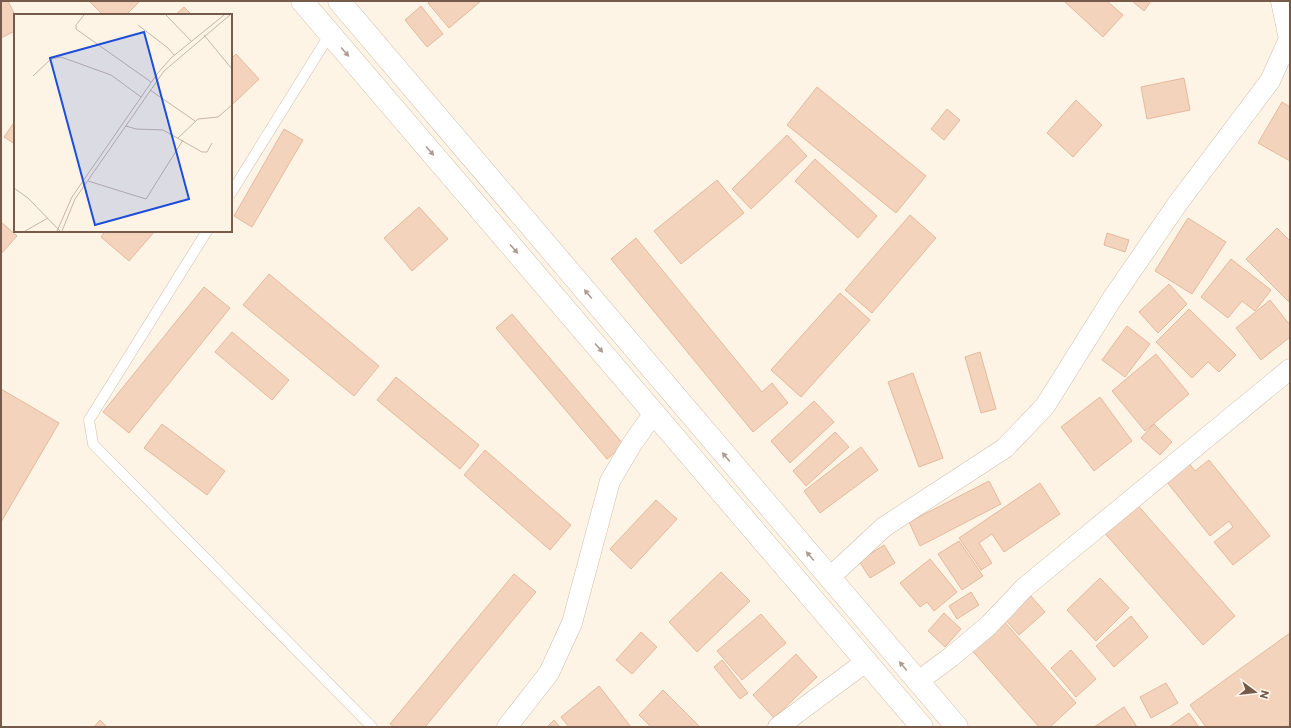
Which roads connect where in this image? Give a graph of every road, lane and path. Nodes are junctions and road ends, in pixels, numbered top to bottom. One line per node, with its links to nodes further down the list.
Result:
1 (302, 1): 4 (main road)
2 (339, 1): 9 (main road, one-way to 2)
3 (1281, 1): 9 (street)
4 (330, 34): 5 (lane); 8 (main road, one-way to 8)
5 (232, 191)
6 (206, 232): 12 (lane)
7 (1290, 369): 11 (street)
8 (654, 413): 10 (main road); 13 (street)
9 (829, 578): 11 (main road, one-way to 9)
10 (867, 661): 14 (street); 15 (main road)
11 (917, 682): 16 (main road)
12 (372, 727)
13 (507, 727)
14 (778, 727)
15 (922, 727)
16 (957, 727)

